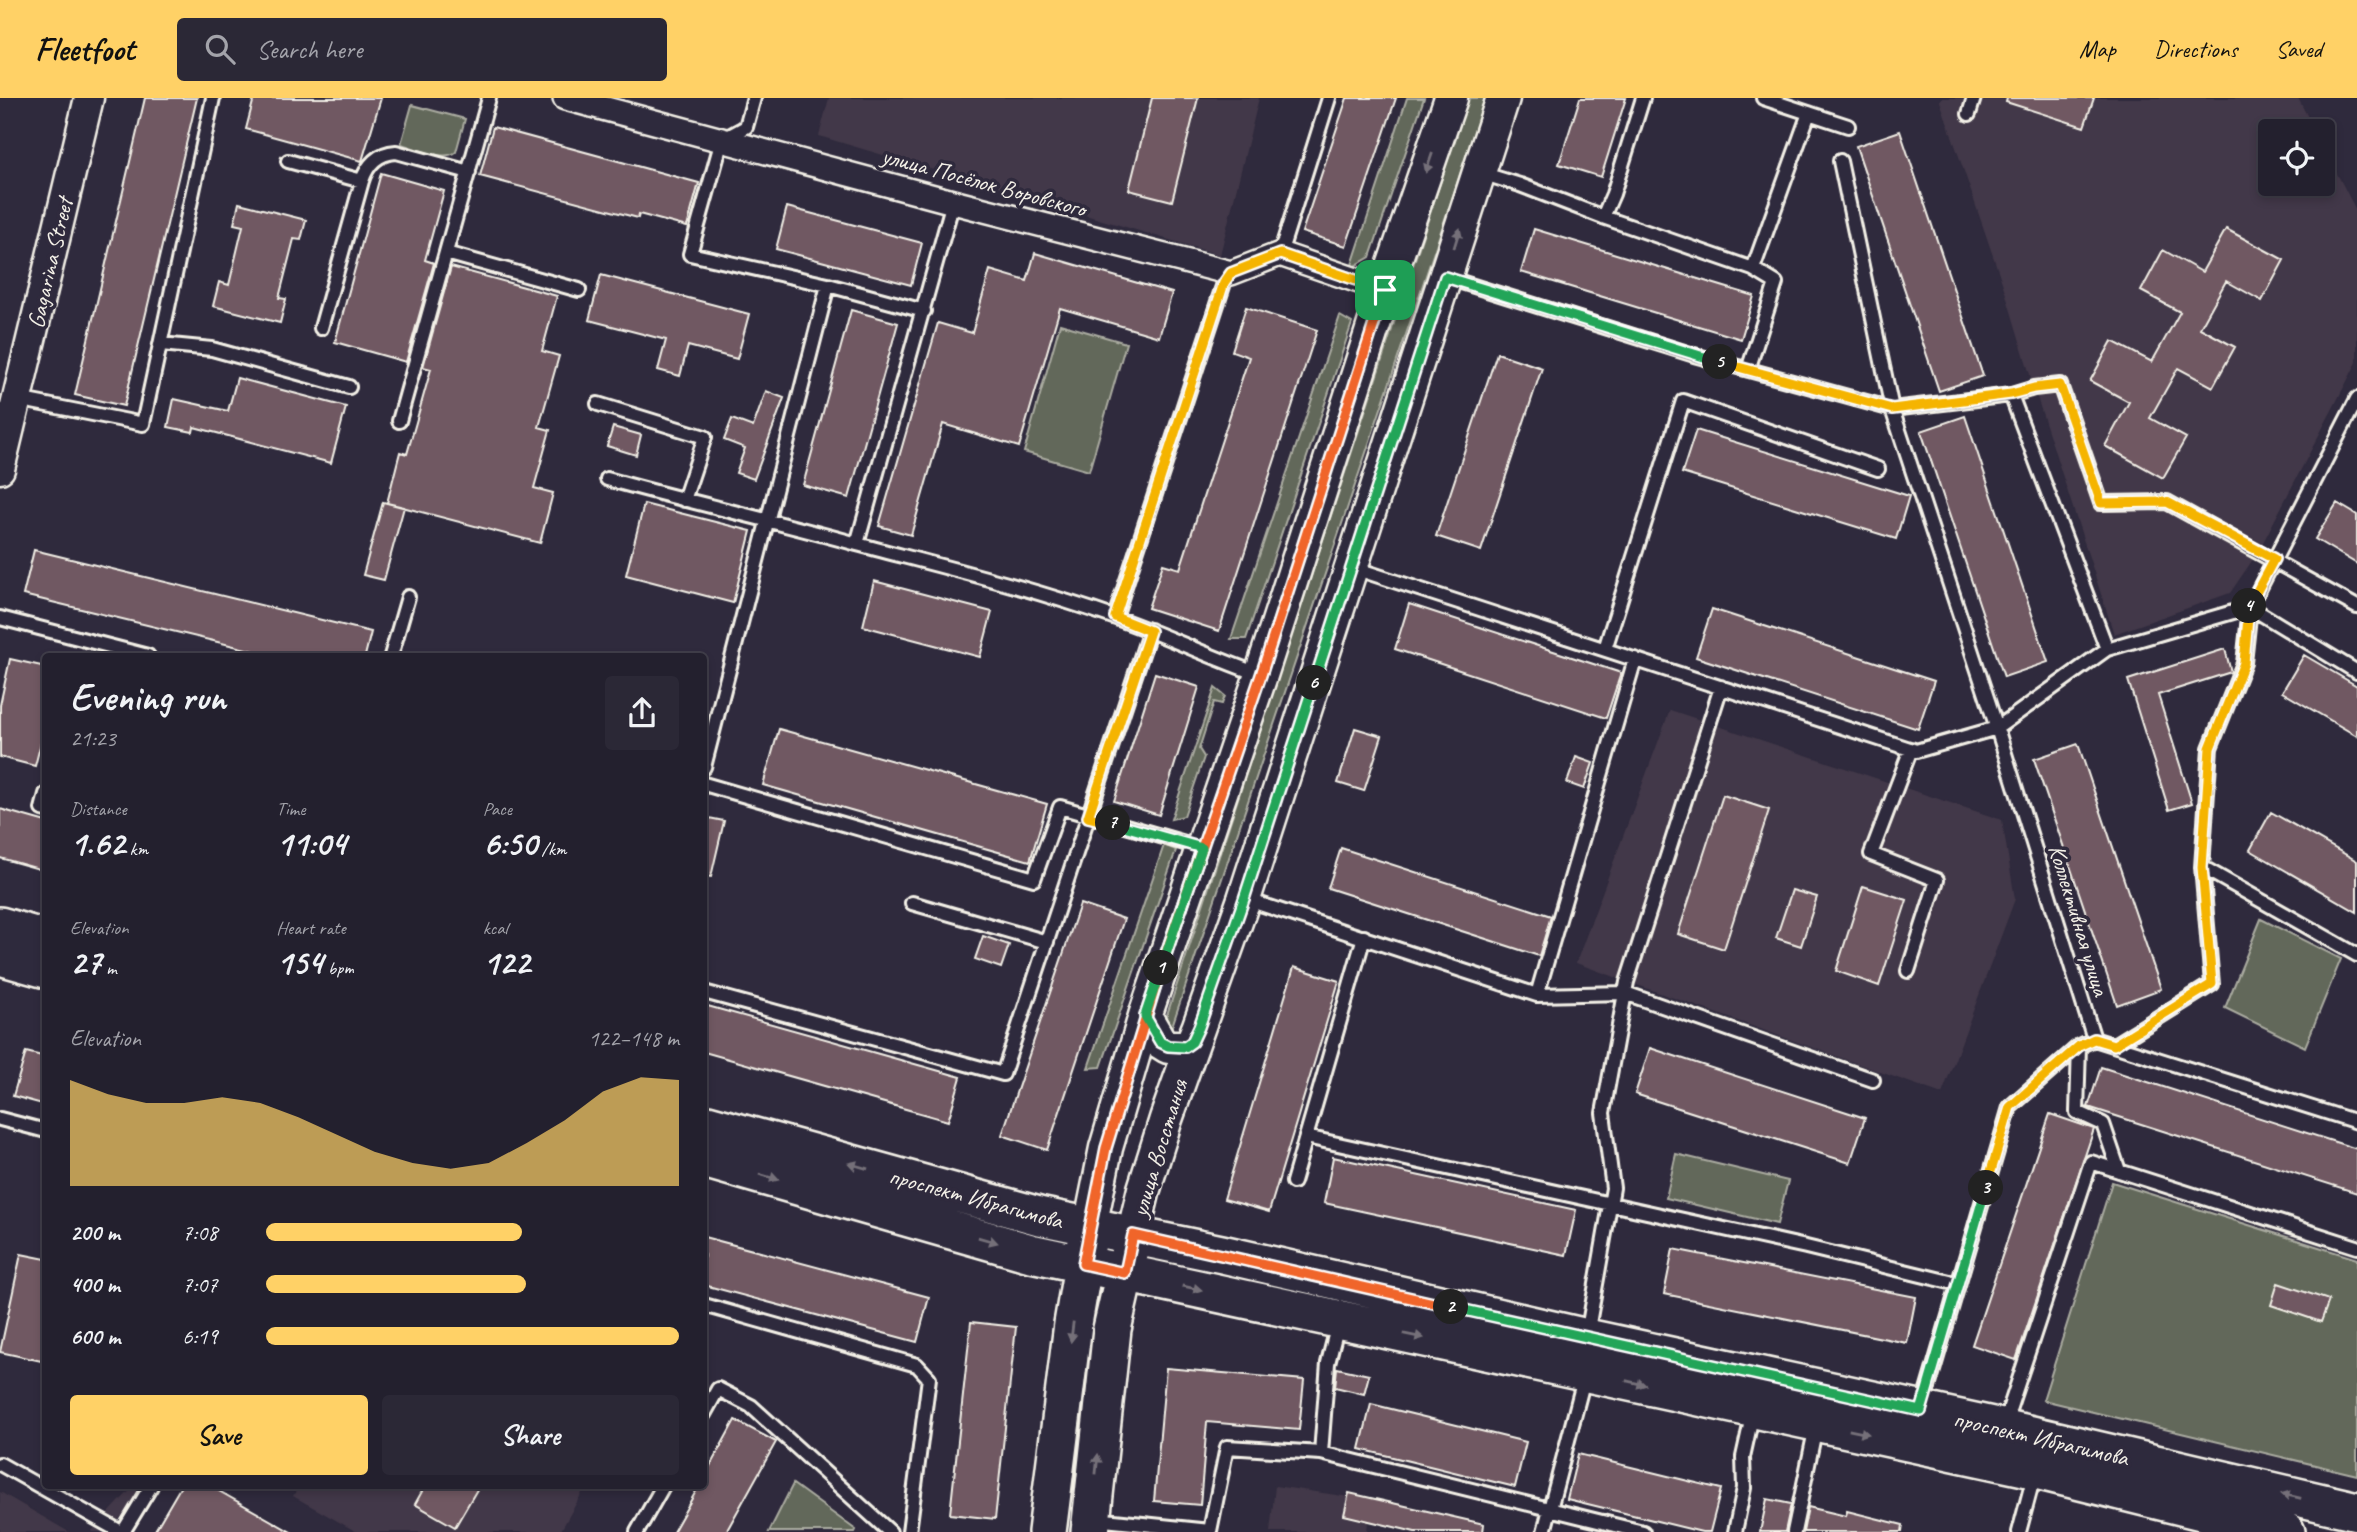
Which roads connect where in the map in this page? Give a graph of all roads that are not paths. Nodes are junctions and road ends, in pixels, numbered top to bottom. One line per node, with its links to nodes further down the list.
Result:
1 (89, 98): 37 (street, Gagarina Street)
2 (213, 98): 33 (lane)
3 (489, 98): 18 (lane)
4 (565, 98): 15 (street, улица Посёлок Воровского)
5 (754, 98): 15 (lane)
6 (1329, 98): 24 (lane)
7 (1451, 98): 30 (main road, улица Восстания, one-way to 30)
8 (1503, 98): 19 (main road, улица Восстания)
9 (1643, 98): 22 (lane)
10 (1763, 98): 12 (lane)
11 (1974, 98): 13 (lane)
12 (1809, 113): 14 (lane); 25 (lane)
13 (1969, 114)
14 (1848, 126)
15 (722, 140): 21 (street, улица Посёлок Воровского); 28 (lane)
16 (288, 161): 20 (lane)
17 (1840, 161): 40 (lane, Коллективная улица)
18 (469, 172): 20 (lane); 23 (lane)
19 (1478, 173): 22 (lane); 27 (main road, улица Восстания, one-way to 19)
20 (362, 181): 32 (lane)
21 (953, 202): 26 (street, улица Посёлок Воровского); 31 (lane)
22 (1603, 217): 25 (lane)
23 (446, 253): 29 (lane); 41 (lane)
24 (1280, 254): 26 (street); 30 (street)
25 (1753, 269): 34 (lane)
26 (1231, 273): 53 (lane)
27 (1445, 277): 34 (lane); 49 (main road, улица Восстания)
28 (828, 285): 31 (lane); 46 (lane)
29 (579, 290)
30 (1385, 290): 62 (main road, улица Восстания)
31 (924, 311): 47 (lane)
32 (321, 328)
33 (162, 344): 35 (lane); 37 (lane)
34 (1748, 370): 40 (lane)
35 (349, 387)
36 (2011, 394): 40 (lane); 48 (lane); 57 (lane)
37 (17, 399): 42 (street, Gagarina Street)
38 (2357, 399): 48 (lane)
39 (598, 404): 45 (lane)
40 (1892, 409): 64 (lane, Коллективная улица)
41 (400, 421)
42 (0, 469)
43 (1878, 469): 56 (lane)
44 (607, 479): 45 (lane)
45 (684, 500): 46 (lane)
46 (768, 519): 47 (lane); 66 (lane)
47 (857, 544): 53 (lane)
48 (2274, 559): 51 (lane); 52 (lane)
49 (1351, 566): 56 (lane); 71 (main road, улица Восстания)
50 (408, 597): 59 (lane)
51 (2249, 607): 57 (lane); 61 (lane); 70 (lane)
52 (2357, 607)
53 (1115, 617): 55 (lane)
54 (0, 618): 58 (lane)
55 (1150, 631): 62 (lane); 68 (lane)
56 (1605, 649): 60 (lane)
57 (2108, 649): 64 (lane)
58 (136, 653)
59 (392, 653)
60 (1635, 659): 63 (lane); 83 (lane)
61 (2357, 672)
62 (1261, 675): 69 (main road, улица Восстания)
63 (1721, 687): 65 (lane); 82 (lane)
64 (1997, 728): 65 (lane); 86 (lane, Коллективная улица)
65 (1912, 749): 80 (lane)
66 (707, 755)
67 (707, 785): 68 (lane)
68 (1088, 817): 69 (lane); 76 (lane)
69 (1202, 848): 84 (main road, улица Восстания)
70 (2202, 867): 77 (lane); 87 (lane)
71 (1244, 899): 74 (lane); 85 (main road, улица Восстания)
72 (912, 903): 76 (lane)
73 (0, 926): 75 (main road)
74 (1364, 937): 83 (lane); 94 (lane)
75 (42, 938)
76 (1047, 943): 81 (lane)
77 (2357, 955)
78 (0, 956): 79 (main road)
79 (42, 968)
80 (1908, 971)
81 (707, 993)
82 (1625, 993): 83 (lane); 89 (lane); 98 (lane)
83 (1537, 995)
84 (1145, 1016): 85 (main road); 99 (main road, улица Восстания)
85 (1199, 1027): 100 (main road, улица Восстания)
86 (2094, 1039): 87 (lane); 88 (lane)
87 (2114, 1045): 91 (lane)
88 (2079, 1046): 96 (lane); 104 (lane)
89 (1873, 1080)
90 (0, 1119): 93 (lane)
91 (2357, 1122)
92 (707, 1124): 99 (main road, проспект Ибрагимова, one-way to 92)
93 (42, 1130)
94 (1306, 1137): 97 (lane); 98 (lane)
95 (707, 1160): 102 (main road, проспект Ибрагимова, one-way to 102)
96 (2119, 1171): 101 (lane); 112 (lane)
97 (1293, 1182)
98 (1610, 1205): 104 (lane); 107 (lane)
99 (1090, 1227): 100 (main road, проспект Ибрагимова); 102 (main road, улица Восстания)
100 (1133, 1235): 103 (main road, улица Восстания); 107 (main road, проспект Ибрагимова)
101 (2357, 1247)
102 (1083, 1264): 103 (main road, проспект Ибрагимова); 127 (main road, улица Восстания, one-way to 127)
103 (1125, 1273): 106 (main road, проспект Ибрагимова, one-way to 106); 122 (main road, улица Восстания, one-way to 103)
104 (1958, 1284): 110 (lane)
105 (707, 1306): 126 (lane)
106 (1339, 1319): 107 (main road, проспект Ибрагимова, one-way to 107); 113 (lane)
107 (1586, 1355): 109 (main road, проспект Ибрагимова, one-way to 109); 110 (main road, проспект Ибрагимова); 120 (lane)
108 (707, 1409): 125 (lane)
109 (1754, 1409): 111 (main road, проспект Ибрагимова); 131 (lane)
110 (1921, 1411): 112 (main road, проспект Ибрагимова)
111 (1817, 1423): 115 (main road, проспект Ибрагимова, one-way to 115); 132 (lane)
112 (2002, 1428): 121 (main road, проспект Ибрагимова, one-way to 112)
113 (1321, 1453): 120 (lane); 128 (lane)
114 (0, 1464): 116 (lane)
115 (2036, 1470): 133 (lane); 134 (main road, проспект Ибрагимова)
116 (42, 1487)
117 (45, 1489): 123 (lane)
118 (149, 1489): 123 (lane)
119 (661, 1489): 124 (lane)
120 (1550, 1510): 129 (lane); 130 (lane)
121 (2357, 1511)
122 (1091, 1525): 128 (lane)
123 (122, 1532)
124 (637, 1532)
125 (890, 1532)
126 (909, 1532)
127 (1047, 1532)
128 (1210, 1532)
129 (1544, 1532)
130 (1643, 1532)
131 (1735, 1532)
132 (1794, 1532)
133 (2019, 1532)
134 (2286, 1532)

